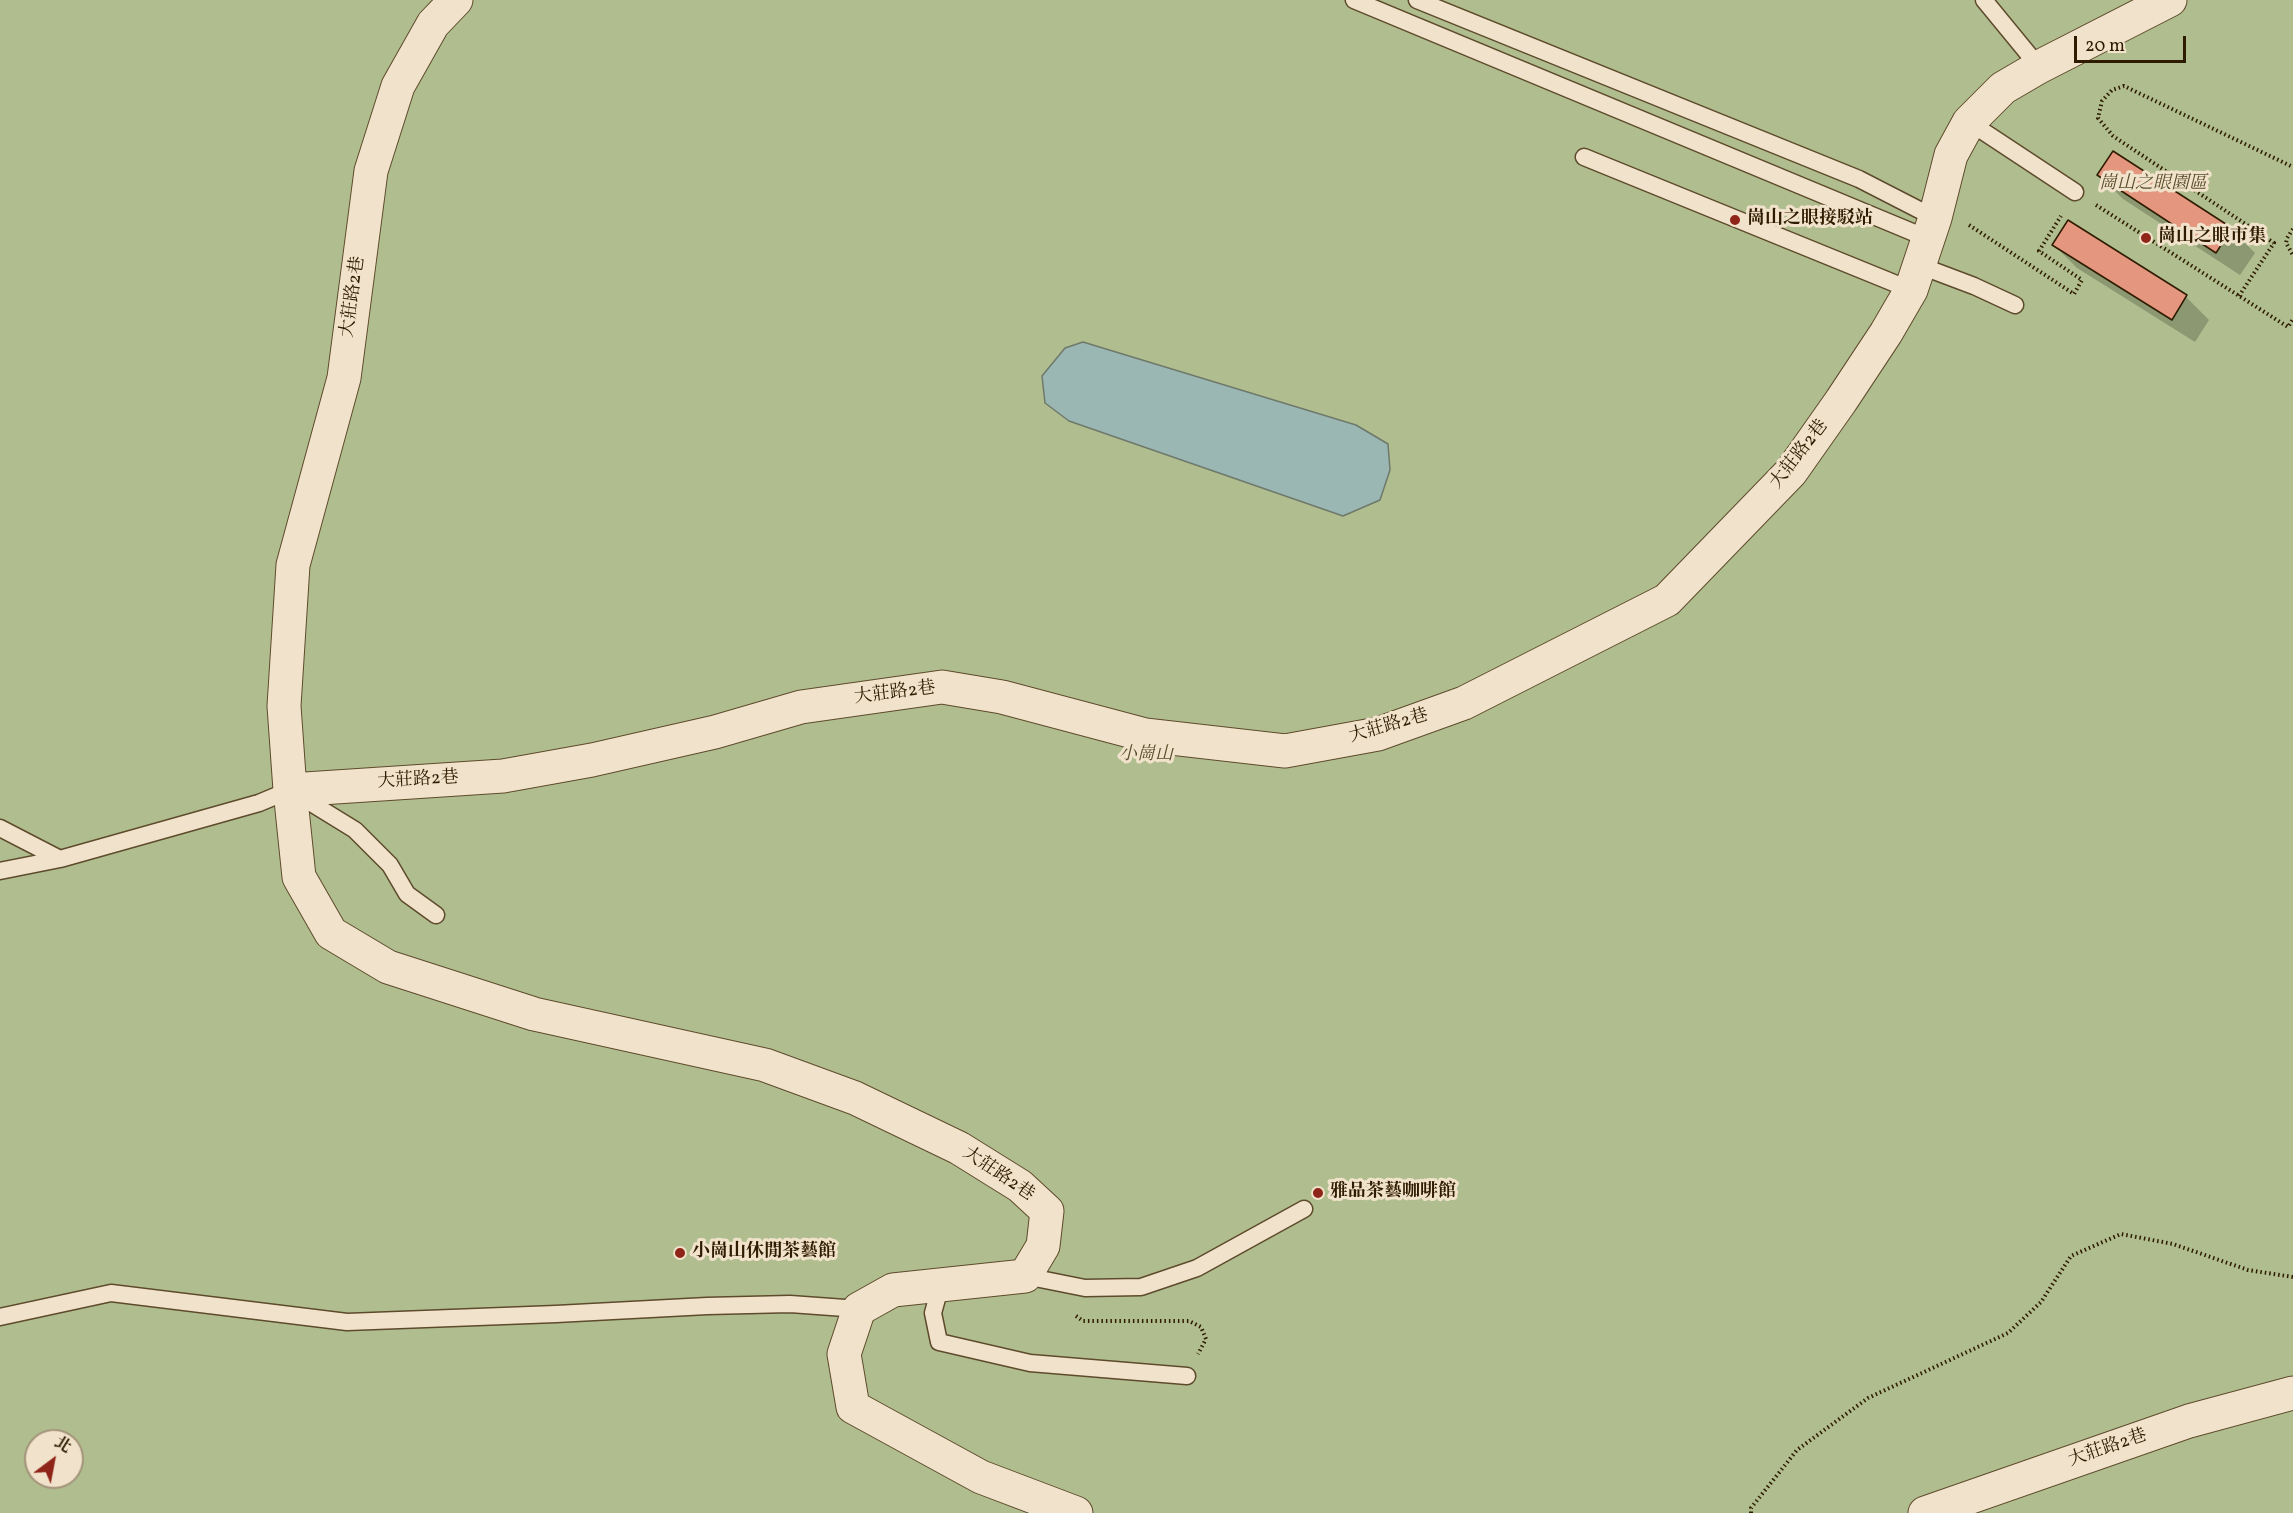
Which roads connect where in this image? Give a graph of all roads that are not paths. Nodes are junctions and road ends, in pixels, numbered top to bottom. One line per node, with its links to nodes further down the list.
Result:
1 (456, 0): 12 (street, 大莊路2巷)
2 (1354, 0): 10 (lane)
3 (1417, 0): 10 (lane)
4 (1984, 0): 6 (lane)
5 (2170, 0): 6 (street, 大莊路2巷)
6 (2039, 67): 7 (street, 大莊路2巷)
7 (1969, 122): 9 (lane); 10 (street, 大莊路2巷)
8 (1584, 157): 10 (lane)
9 (2075, 192)
10 (1927, 244): 11 (lane); 12 (street, 大莊路2巷)
11 (2015, 305)
12 (290, 790): 14 (lane); 16 (lane); 18 (street, 大莊路2巷)
13 (0, 828): 14 (lane)
14 (60, 859): 15 (lane)
15 (0, 871)
16 (436, 915)
17 (1304, 1209): 18 (lane)
18 (1040, 1279): 19 (street)
19 (941, 1284): 20 (street); 22 (lane)
20 (859, 1309): 21 (lane); 24 (street)
21 (0, 1317)
22 (1187, 1376)
23 (2293, 1393): 25 (street, 大莊路2巷)
24 (1076, 1513)
25 (1925, 1513)

